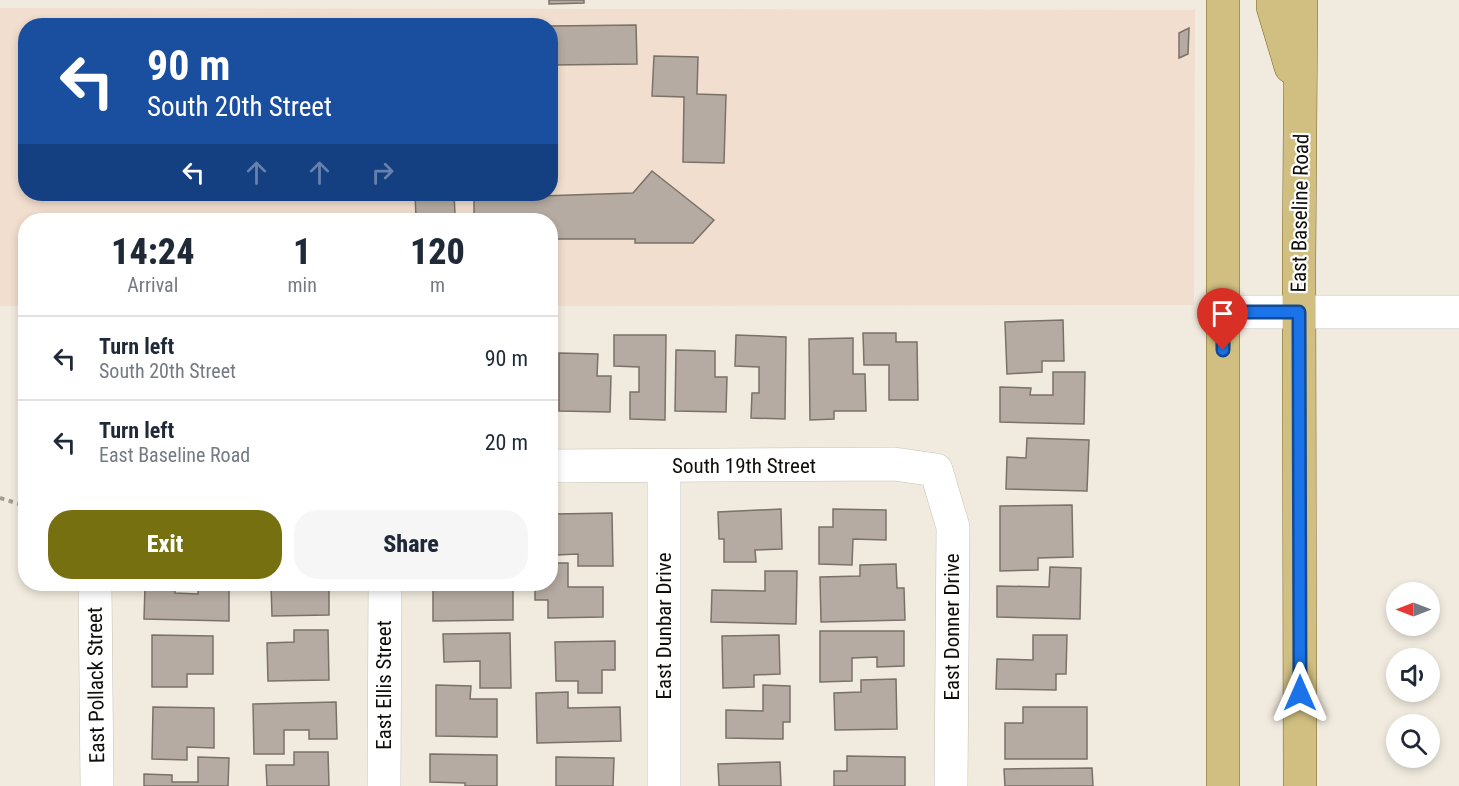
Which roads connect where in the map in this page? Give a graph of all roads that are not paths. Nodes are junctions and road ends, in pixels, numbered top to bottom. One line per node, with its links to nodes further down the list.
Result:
1 (1223, 0): 5 (main road)
2 (1273, 0): 4 (main road)
3 (1301, 0): 4 (main road, East Baseline Road)
4 (1301, 104): 6 (main road, East Baseline Road)
5 (1223, 312): 6 (street); 17 (main road)
6 (1299, 312): 7 (street); 18 (main road, East Baseline Road)
7 (1459, 312)
8 (558, 466): 9 (street, South 19th Street)
9 (664, 466): 10 (street, South 19th Street); 15 (street, East Dunbar Drive)
10 (936, 470): 16 (street, East Donner Drive)
11 (95, 591): 13 (street, East Pollack Street)
12 (385, 591): 14 (street, East Ellis Street)
13 (97, 786)
14 (384, 786)
15 (664, 786)
16 (951, 786)
17 (1222, 786)
18 (1300, 786)

